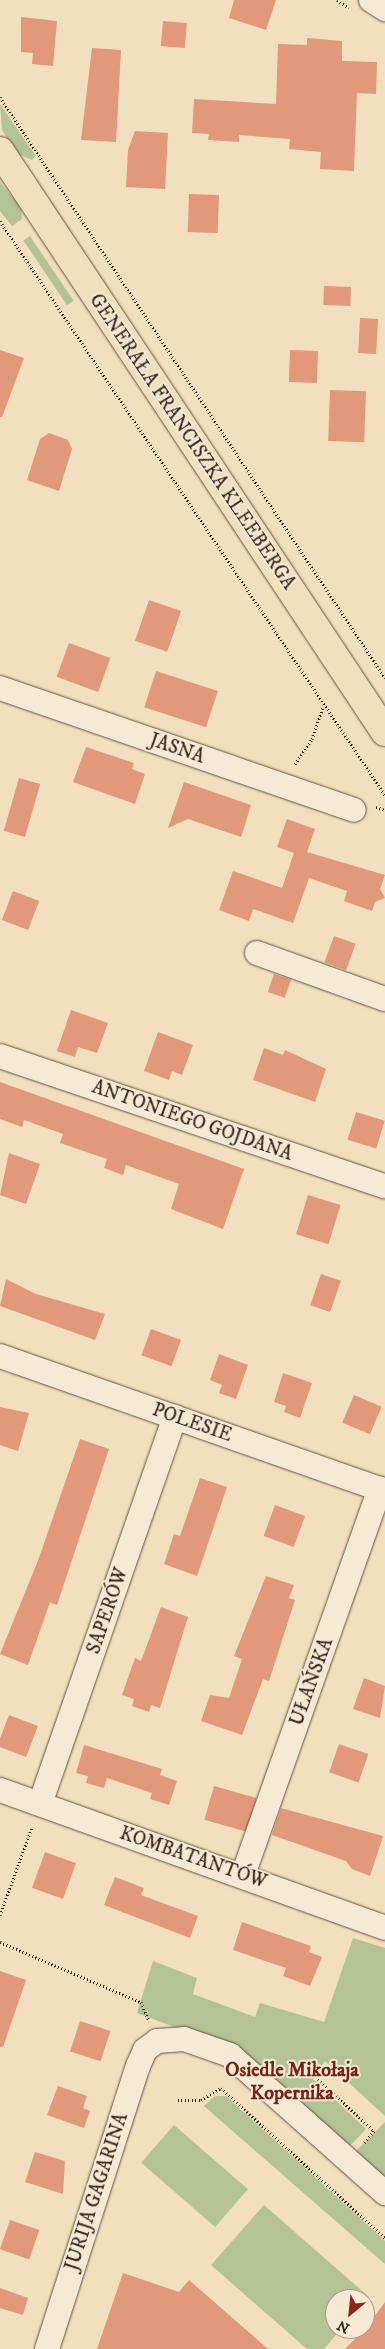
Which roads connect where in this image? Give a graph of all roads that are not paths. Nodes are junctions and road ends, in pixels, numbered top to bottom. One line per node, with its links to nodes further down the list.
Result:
1 (371, 0): 2 (street)
2 (385, 9)
3 (0, 151): 5 (main road, GENERAŁA FRANCISZKA KLEEBERGA)
4 (0, 688): 6 (street, JASNA)
5 (385, 732)
6 (354, 810)
7 (257, 953): 8 (street)
8 (385, 999)
9 (0, 1056): 10 (street, ANTONIEGO GOJDANA)
10 (385, 1186)
11 (0, 1356): 12 (street, POLESIE)
12 (176, 1417): 13 (street, POLESIE); 15 (street, SAPERÓW)
13 (383, 1490): 16 (street, UŁAŃSKA)
14 (0, 1790): 15 (street, KOMBATANTÓW)
15 (40, 1804): 16 (street, KOMBATANTÓW)
16 (242, 1875): 17 (street, KOMBATANTÓW)
17 (385, 1928)
18 (385, 2193): 19 (street, JURIJA GAGARINA)
19 (47, 2349)

